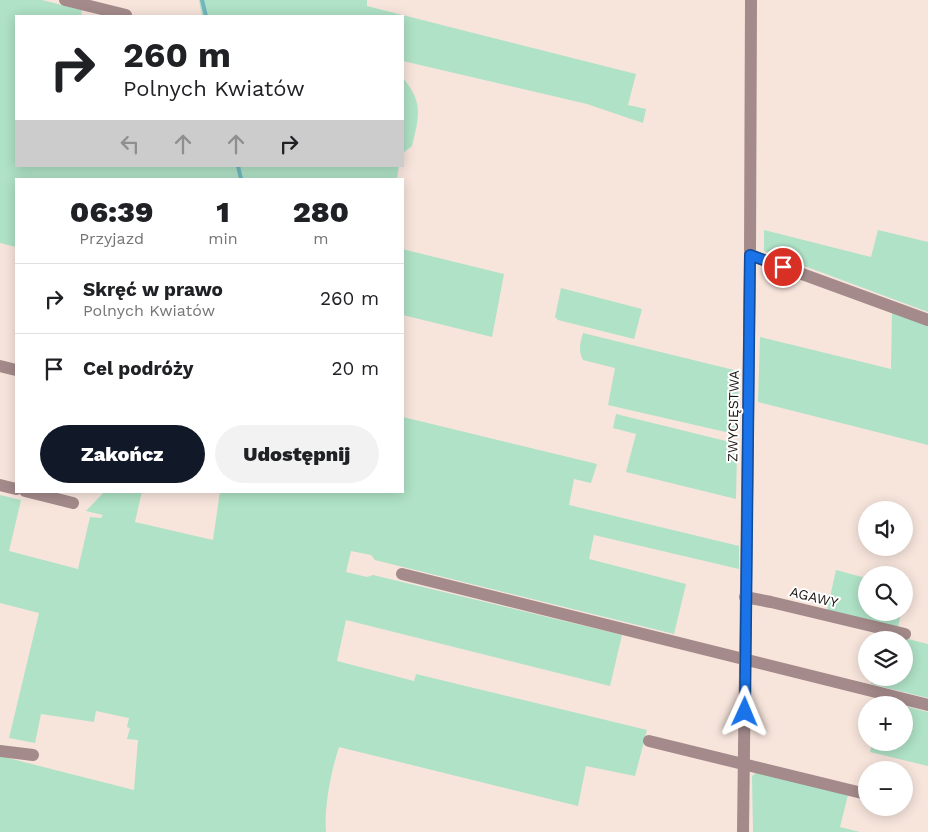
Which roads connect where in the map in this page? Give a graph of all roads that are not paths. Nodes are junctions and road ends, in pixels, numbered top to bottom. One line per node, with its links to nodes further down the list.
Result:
1 (65, 0): 3 (street)
2 (752, 0): 4 (street, ZWYCIĘSTWA)
3 (126, 15)
4 (750, 255): 5 (street); 13 (street, ZWYCIĘSTWA)
5 (928, 320)
6 (0, 366): 7 (street)
7 (15, 370)
8 (0, 485): 9 (street)
9 (15, 489)
10 (33, 493): 11 (street)
11 (73, 503)
12 (402, 574): 15 (street)
13 (745, 597): 14 (street, AGAWY); 15 (street, ZWYCIĘSTWA)
14 (892, 631)
15 (746, 660): 16 (street); 20 (street, ZWYCIĘSTWA)
16 (928, 704)
17 (650, 741): 20 (street)
18 (0, 751): 19 (street)
19 (33, 755)
20 (744, 763): 21 (street); 22 (street, ZWYCIĘSTWA)
21 (858, 792)
22 (743, 832)

